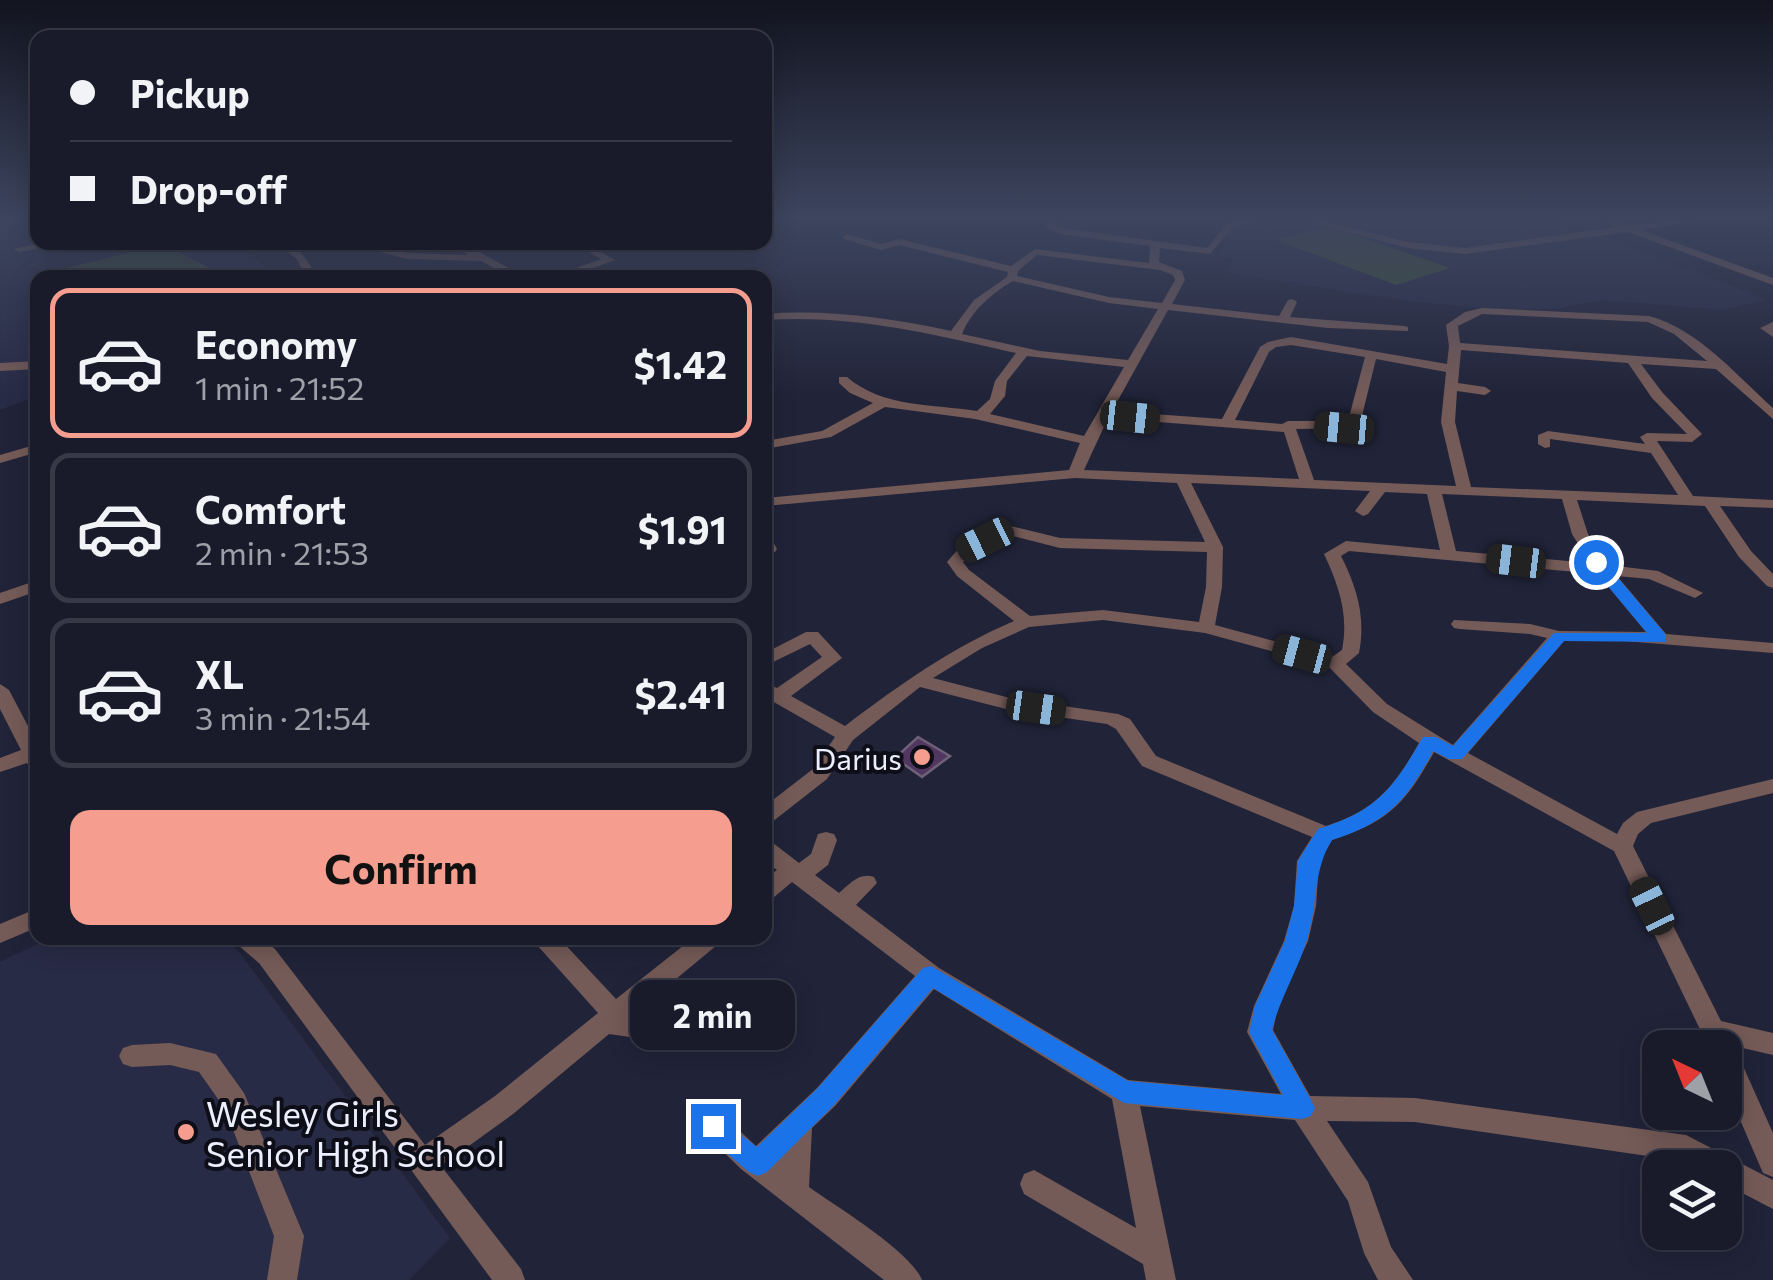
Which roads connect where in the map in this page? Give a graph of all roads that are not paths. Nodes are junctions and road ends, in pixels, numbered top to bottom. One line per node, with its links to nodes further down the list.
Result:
1 (1010, 276): 11 (street)
2 (1015, 276): 5 (street)
3 (1180, 276): 5 (street)
4 (1292, 302): 7 (street)
5 (1168, 306): 7 (street); 16 (street)
6 (772, 316): 11 (street)
7 (1283, 320): 9 (street)
8 (1773, 325): 10 (street)
9 (1404, 329)
10 (1773, 334)
11 (955, 337): 13 (street)
12 (1455, 346): 15 (street); 18 (street); 20 (street)
13 (1024, 352): 16 (street); 27 (street)
14 (1371, 356): 20 (street); 28 (street); 29 (street)
15 (1632, 360): 18 (street); 33 (street)
16 (1134, 364): 25 (street)
17 (30, 366): 19 (street)
18 (1719, 366): 26 (street)
19 (0, 368)
20 (1452, 369): 22 (street)
21 (842, 380): 24 (street)
22 (1450, 386): 23 (street); 41 (street)
23 (1486, 391)
24 (886, 401): 27 (street); 31 (street)
25 (1105, 414): 28 (street); 30 (street)
26 (1773, 414)
27 (980, 416): 30 (street)
28 (1228, 421): 29 (street)
29 (1287, 428): 38 (street)
30 (1088, 441): 36 (street)
31 (772, 444)
32 (1545, 444): 33 (street)
33 (1651, 449): 44 (street)
34 (30, 450): 35 (street)
35 (0, 458)
36 (1075, 474): 37 (street); 43 (street)
37 (1181, 477): 38 (street); 48 (street)
38 (1308, 481): 39 (street)
39 (1382, 486): 40 (street); 47 (street)
40 (1433, 488): 41 (street); 49 (street)
41 (1464, 489): 42 (street)
42 (1568, 494): 44 (street); 50 (street)
43 (772, 501)
44 (1689, 501): 45 (street)
45 (1710, 502): 46 (street); 51 (street)
46 (1773, 504)
47 (1363, 511)
48 (1215, 547): 55 (street); 57 (street)
49 (1448, 552): 50 (street); 62 (street)
50 (1604, 570): 53 (street); 59 (street)
51 (1773, 583)
52 (30, 588): 54 (street)
53 (1695, 594)
54 (0, 599)
55 (1026, 622): 57 (street); 63 (street)
56 (1460, 624): 58 (street)
57 (1206, 628): 62 (street)
58 (1560, 636): 59 (street); 70 (street)
59 (1660, 638): 60 (street)
60 (1773, 648)
61 (772, 656): 64 (street)
62 (1335, 664): 68 (street)
63 (917, 680): 67 (street); 75 (street)
64 (772, 692)
65 (772, 694): 67 (street)
66 (3, 702): 69 (street)
67 (846, 736): 74 (street)
68 (1430, 741): 70 (street); 75 (street)
69 (30, 752)
70 (1455, 755): 77 (street)
71 (30, 760): 72 (street)
72 (0, 765)
73 (1773, 786): 77 (street)
74 (772, 812)
75 (1325, 834): 97 (street)
76 (826, 840): 79 (street)
77 (1622, 846): 91 (street)
78 (772, 855): 79 (street)
79 (796, 872): 81 (street); 82 (street)
80 (866, 884): 82 (street)
81 (772, 887)
82 (841, 904): 88 (street)
83 (30, 921): 84 (street)
84 (0, 934)
85 (254, 945): 100 (street)
86 (551, 945): 89 (street)
87 (700, 945): 89 (street)
88 (931, 975): 95 (street); 99 (street)
89 (610, 1019): 90 (street); 100 (street)
90 (647, 1021)
91 (1713, 1030)
92 (1742, 1044): 93 (street)
93 (1773, 1044)
94 (132, 1056): 107 (street)
95 (1124, 1092): 97 (street); 106 (street)
96 (1742, 1094): 102 (street)
97 (1302, 1108): 105 (street); 110 (street)
98 (704, 1115): 101 (street)
99 (799, 1124): 101 (street); 104 (street)
100 (421, 1164): 108 (street)
101 (758, 1164): 104 (street)
102 (1773, 1164)
103 (1034, 1184): 106 (street)
104 (794, 1190): 109 (street)
105 (1773, 1196)
106 (1159, 1268)
107 (282, 1280)
108 (510, 1280)
109 (908, 1280)
110 (1398, 1280)

